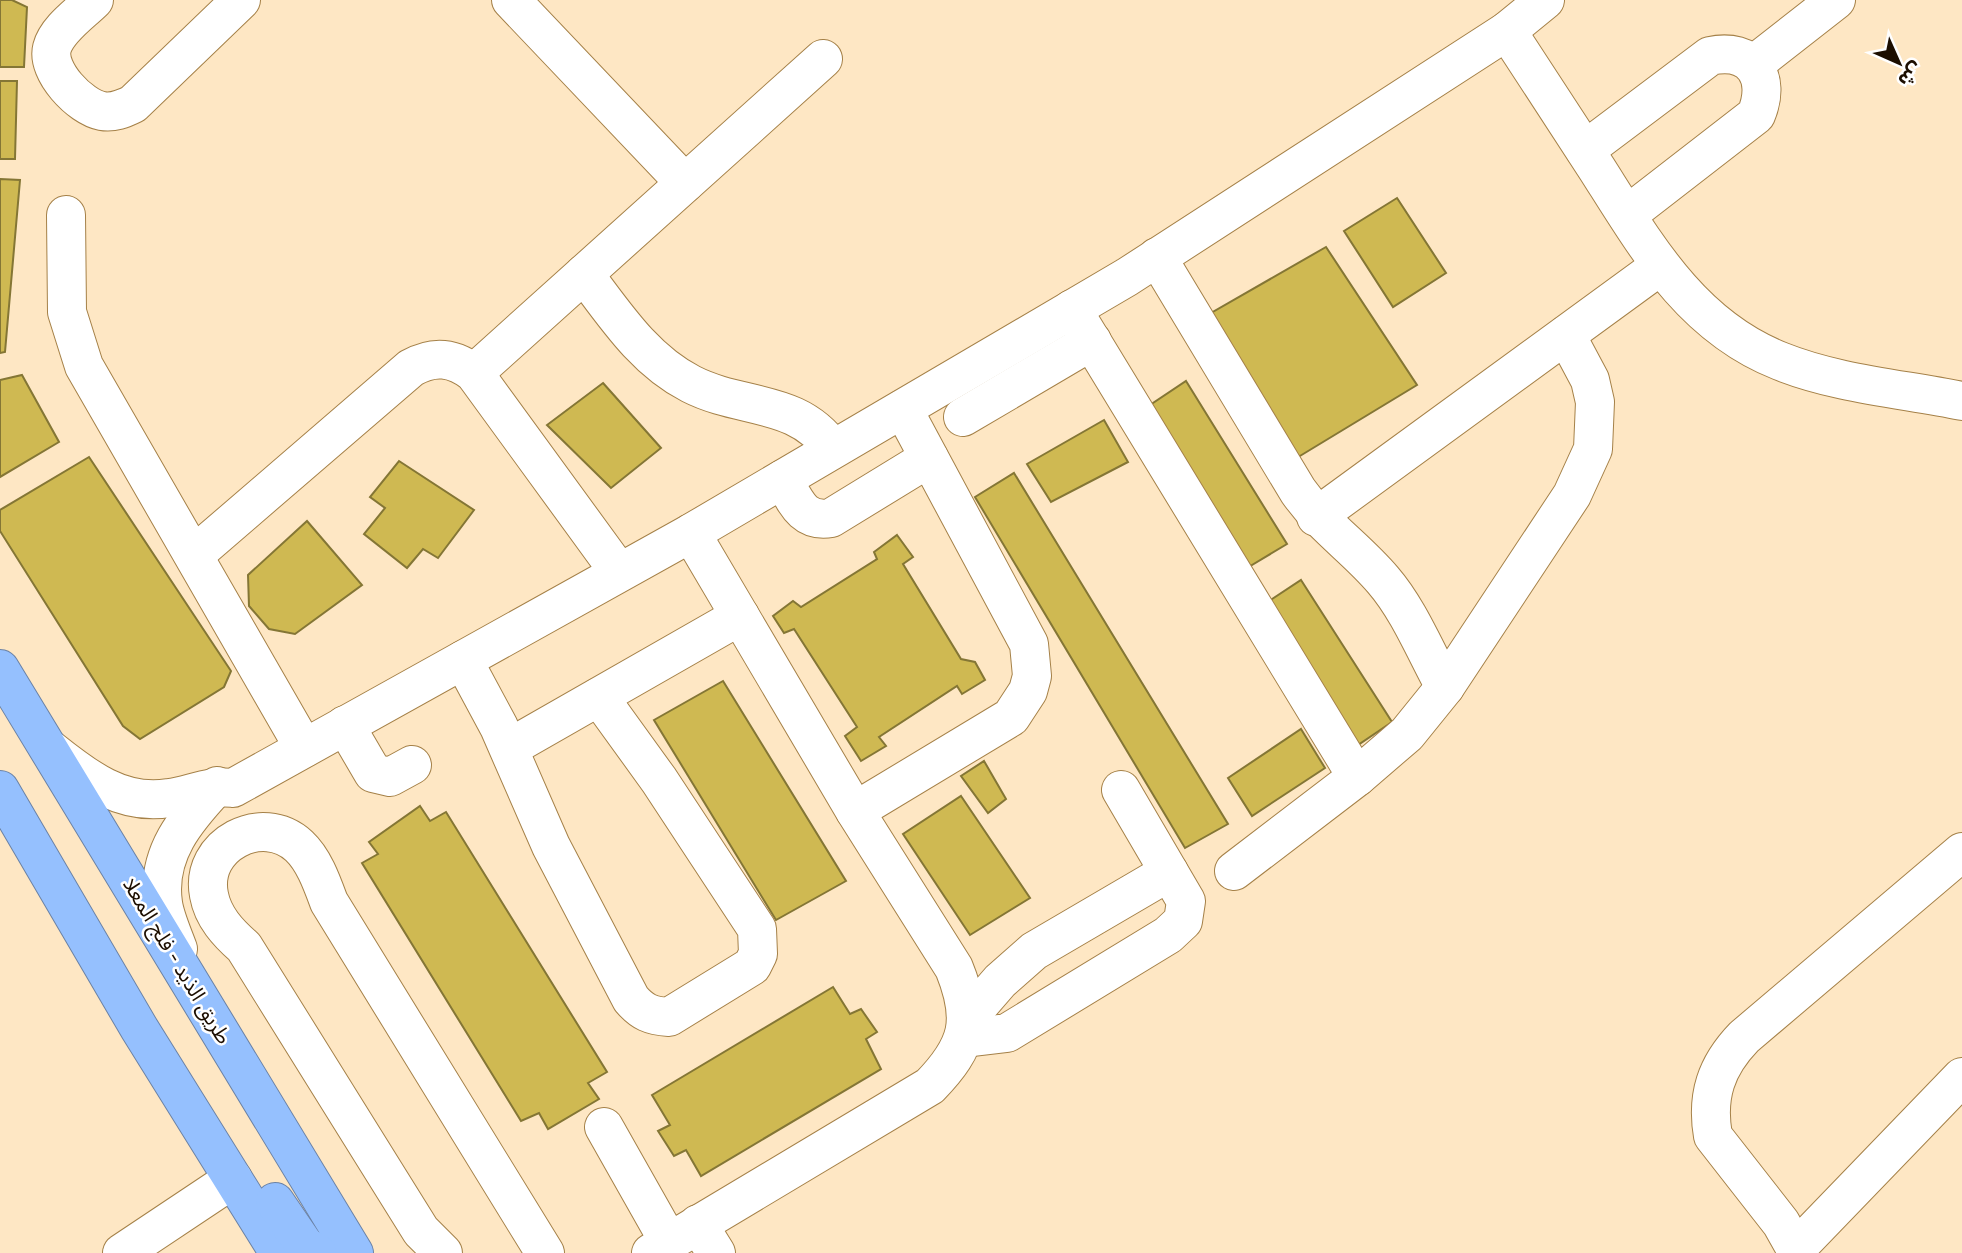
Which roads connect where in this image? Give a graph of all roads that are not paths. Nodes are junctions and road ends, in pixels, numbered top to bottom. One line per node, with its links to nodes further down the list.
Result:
1 (94, 0): 2 (street)
2 (241, 0)
3 (511, 0): 10 (street)
4 (1545, 0): 6 (street)
5 (1836, 0): 8 (street)
6 (1507, 31): 9 (street); 13 (street)
7 (822, 59): 10 (street)
8 (1753, 65): 9 (street); 12 (street)
9 (1585, 150): 12 (street)
10 (685, 183): 15 (street)
11 (66, 215): 28 (street)
12 (1627, 215): 14 (street)
13 (1157, 257): 16 (street); 26 (street)
14 (1660, 266): 17 (street); 20 (street)
15 (584, 274): 19 (street); 23 (street)
16 (1072, 309): 18 (street); 21 (street)
17 (1566, 335): 26 (street); 33 (street)
18 (1092, 341): 22 (street); 40 (street)
19 (474, 373): 28 (street); 29 (street)
20 (1962, 401)
21 (903, 409): 23 (street); 24 (street)
22 (963, 417)
23 (833, 449): 25 (street)
24 (929, 458): 25 (street); 44 (street)
25 (783, 479): 27 (street)
26 (1317, 517): 33 (street)
27 (691, 533): 29 (street); 30 (street)
28 (194, 555): 36 (street)
29 (619, 572): 31 (street)
30 (740, 616): 34 (street); 44 (street)
31 (463, 660): 35 (street); 37 (street)
32 (0, 669): 38 (highway, طريق الذيد - فلج المعلا)
33 (1445, 687): 40 (street)
34 (599, 697): 37 (street); 37 (street)
35 (345, 725): 36 (street); 39 (street)
36 (304, 748): 41 (street)
37 (509, 748)
38 (51, 750): 41 (street); 53 (highway, طريق الذيد - فلج المعلا)
39 (412, 765)
40 (1357, 777): 47 (street)
41 (225, 787): 45 (street); 53 (street)
42 (0, 790): 55 (highway)
43 (1121, 790): 48 (street)
44 (855, 811): 50 (street)
45 (300, 847): 49 (street); 51 (street)
46 (1962, 852): 62 (street)
47 (1234, 871)
48 (1169, 872): 52 (street); 54 (street)
49 (329, 902): 51 (street); 65 (street)
50 (940, 946): 52 (street); 54 (street)
51 (244, 947): 60 (street)
52 (1034, 951): 54 (street)
53 (187, 974): 61 (highway, طريق الذيد - فلج المعلا)
54 (966, 1028): 59 (street)
55 (157, 1058): 58 (highway); 61 (highway)
56 (1962, 1077): 62 (street)
57 (604, 1127): 59 (street)
58 (233, 1180): 63 (street); 64 (highway)
59 (683, 1243)
60 (430, 1246)
61 (339, 1251)
62 (1797, 1251)
63 (122, 1253)
64 (279, 1253)
65 (545, 1253)

